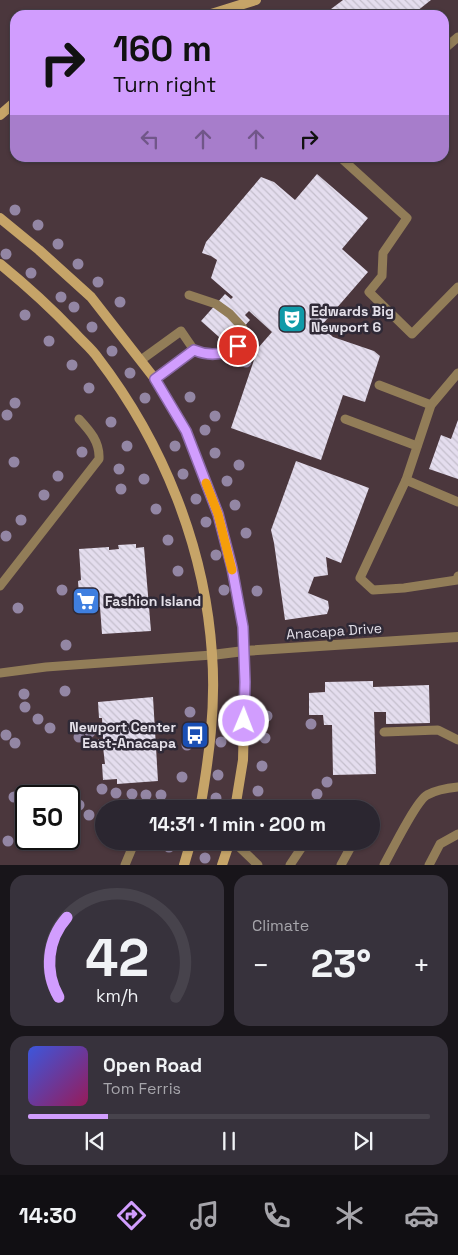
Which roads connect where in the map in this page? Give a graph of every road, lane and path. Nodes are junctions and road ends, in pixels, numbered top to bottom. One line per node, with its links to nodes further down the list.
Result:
1 (256, 0): 2 (main road)
2 (224, 10)
3 (10, 106): 4 (main road)
4 (0, 114)
5 (345, 162): 8 (lane)
6 (0, 218): 11 (main road)
7 (0, 264): 25 (main road)
8 (458, 288)
9 (189, 295): 10 (lane)
10 (194, 350): 11 (lane); 13 (lane)
11 (141, 360): 13 (main road)
12 (458, 373): 15 (lane)
13 (155, 379): 24 (main road)
14 (379, 385): 15 (lane)
15 (431, 405): 18 (lane)
16 (79, 419): 22 (lane)
17 (345, 419): 18 (lane)
18 (417, 446): 19 (lane)
19 (406, 480): 20 (lane); 21 (lane)
20 (458, 502)
21 (458, 576)
22 (0, 586)
23 (458, 637): 24 (street, Anacapa Drive)
24 (244, 651): 25 (street, Anacapa Drive); 31 (main road)
25 (212, 655): 26 (lane); 30 (main road)
26 (0, 673)
27 (384, 732): 28 (lane)
28 (458, 740)
29 (458, 787): 45 (lane)
30 (202, 800)
31 (236, 800)
32 (458, 834): 46 (lane)
33 (131, 850): 39 (lane)
34 (188, 850): 40 (main road)
35 (228, 850): 41 (main road)
36 (242, 850): 42 (lane)
37 (300, 850): 43 (lane)
38 (349, 850): 44 (lane)
39 (125, 865)
40 (184, 865)
41 (222, 865)
42 (258, 865)
43 (290, 865)
44 (341, 865)
45 (384, 865)
46 (429, 865)

